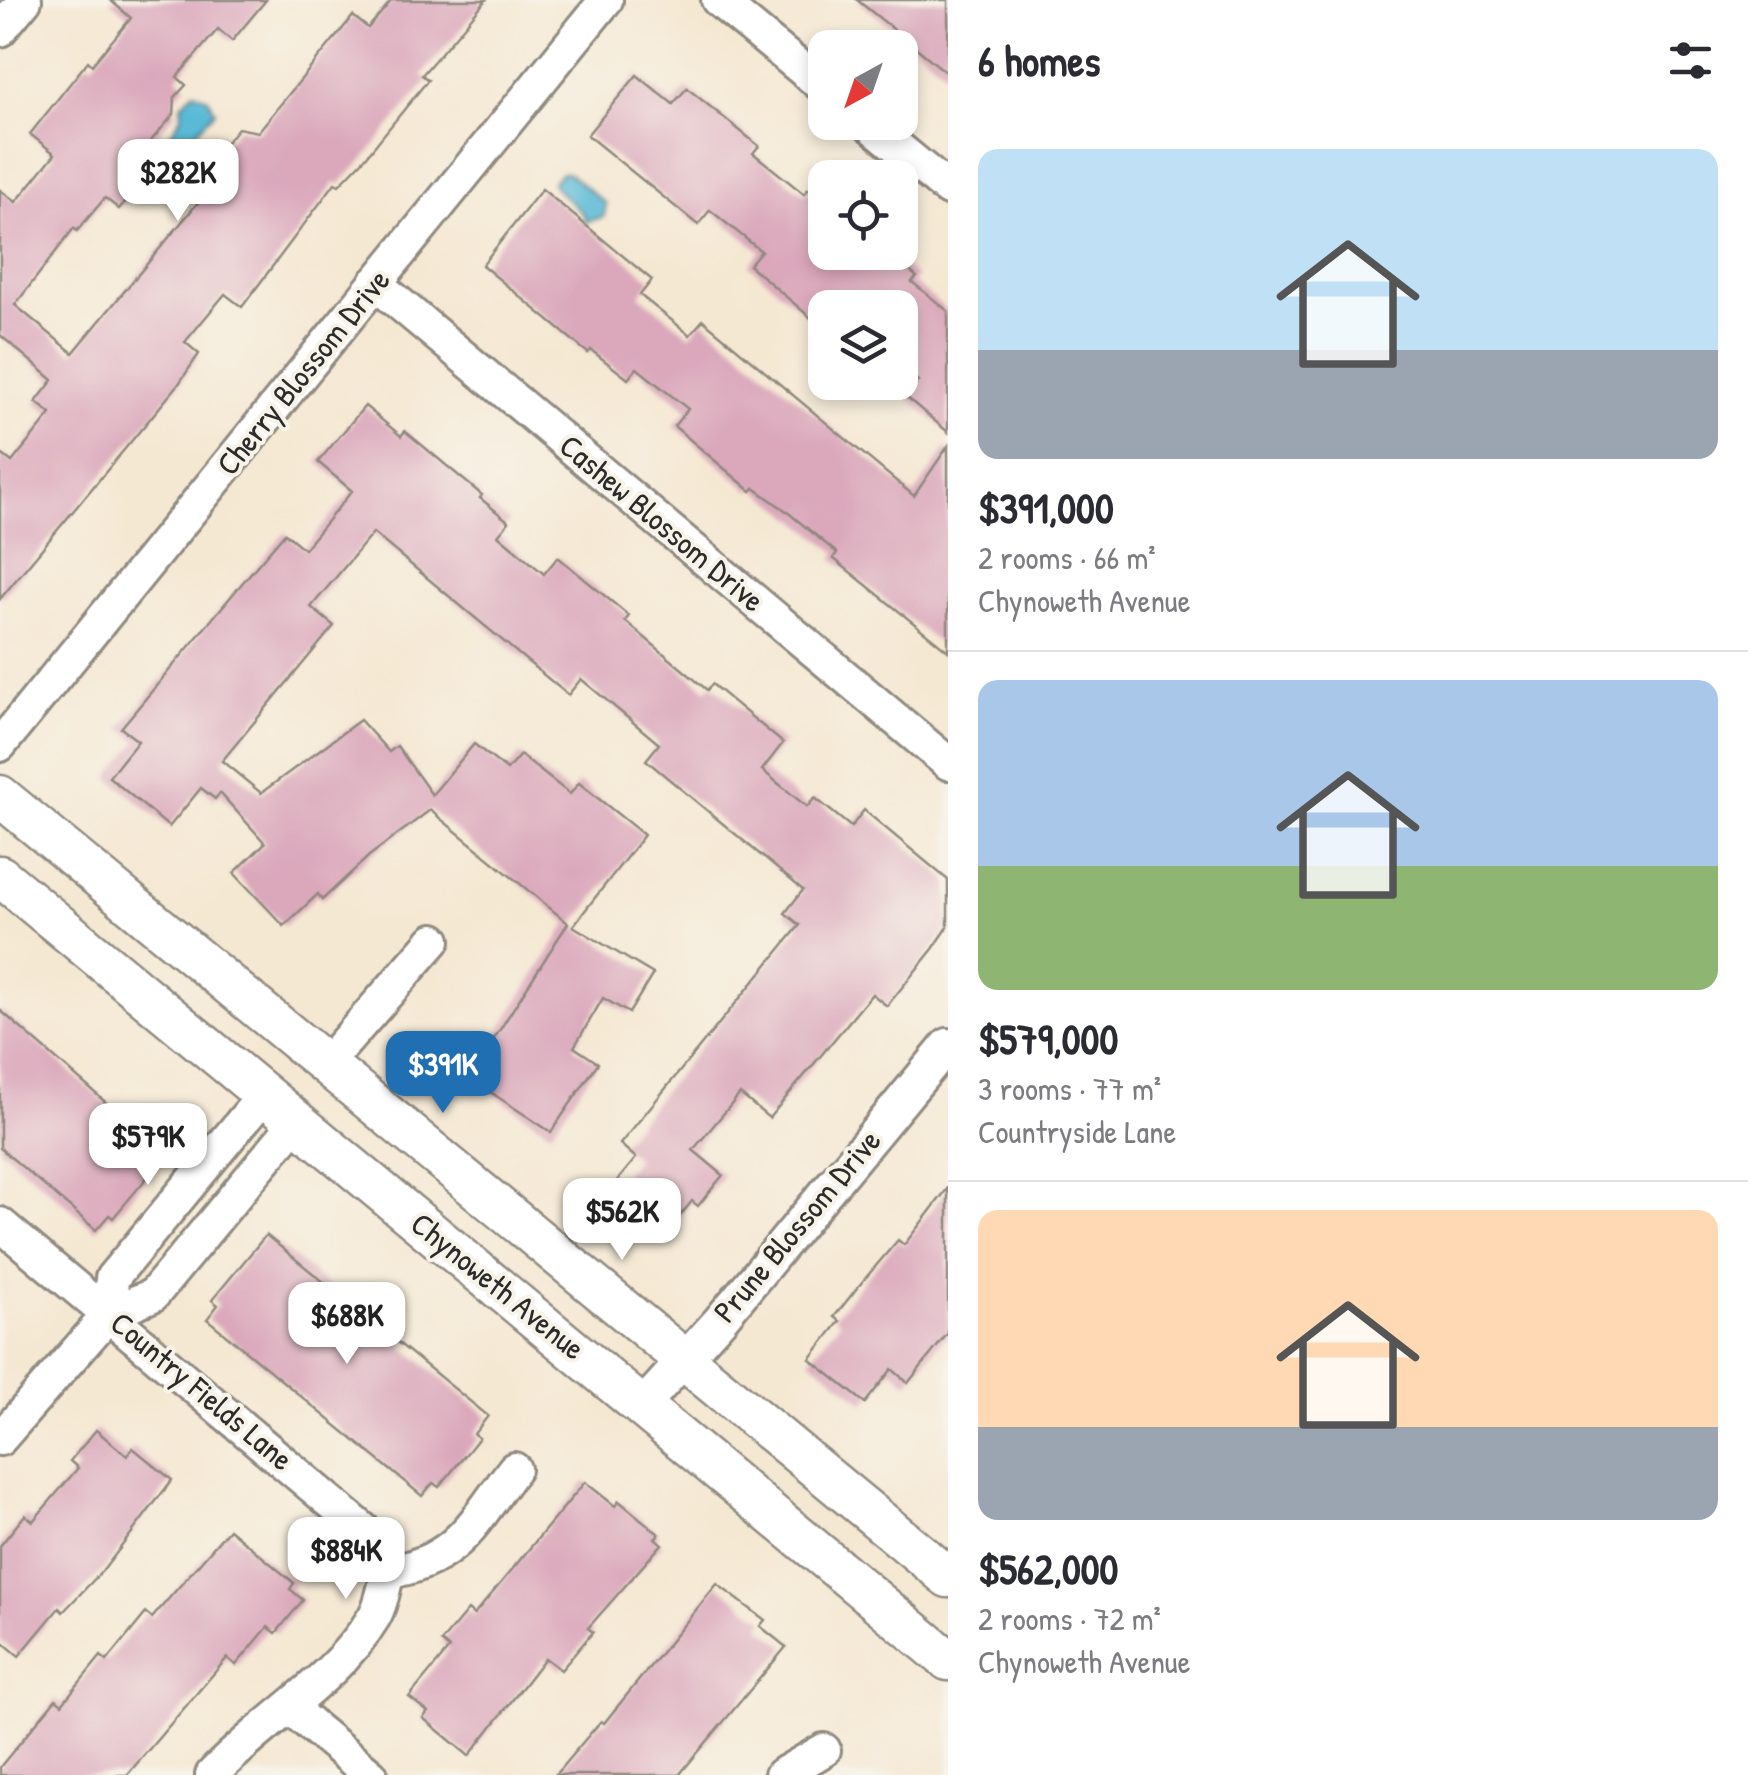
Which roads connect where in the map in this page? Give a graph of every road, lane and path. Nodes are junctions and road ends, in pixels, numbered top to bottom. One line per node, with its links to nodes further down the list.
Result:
1 (25, 0): 4 (street)
2 (606, 0): 8 (street, Cherry Blossom Drive)
3 (718, 0): 5 (street)
4 (0, 30)
5 (808, 74)
6 (889, 140): 7 (street)
7 (948, 189)
8 (375, 283): 9 (street, Cherry Blossom Drive); 10 (street, Cashew Blossom Drive)
9 (0, 744)
10 (948, 763)
11 (0, 796): 15 (street, Chynoweth Avenue)
12 (0, 876): 16 (street, Chynoweth Avenue)
13 (434, 940): 15 (street)
14 (948, 1045): 20 (street, Prune Blossom Drive)
15 (325, 1065): 20 (street, Chynoweth Avenue)
16 (265, 1094): 17 (street, Chynoweth Avenue); 19 (street)
17 (297, 1121): 19 (street); 21 (street, Chynoweth Avenue)
18 (0, 1224): 19 (street, Country Fields Lane)
19 (110, 1313): 22 (street); 24 (street, Country Fields Lane)
20 (682, 1359): 21 (street, Prune Blossom Drive); 25 (street, Chynoweth Avenue)
21 (643, 1405): 26 (street, Chynoweth Avenue)
22 (0, 1439)
23 (514, 1469): 24 (street)
24 (388, 1572): 27 (street)
25 (948, 1577)
26 (948, 1660)
27 (289, 1707): 29 (street); 30 (street)
28 (824, 1750): 31 (street)
29 (212, 1775)
30 (372, 1775)
31 (781, 1775)

